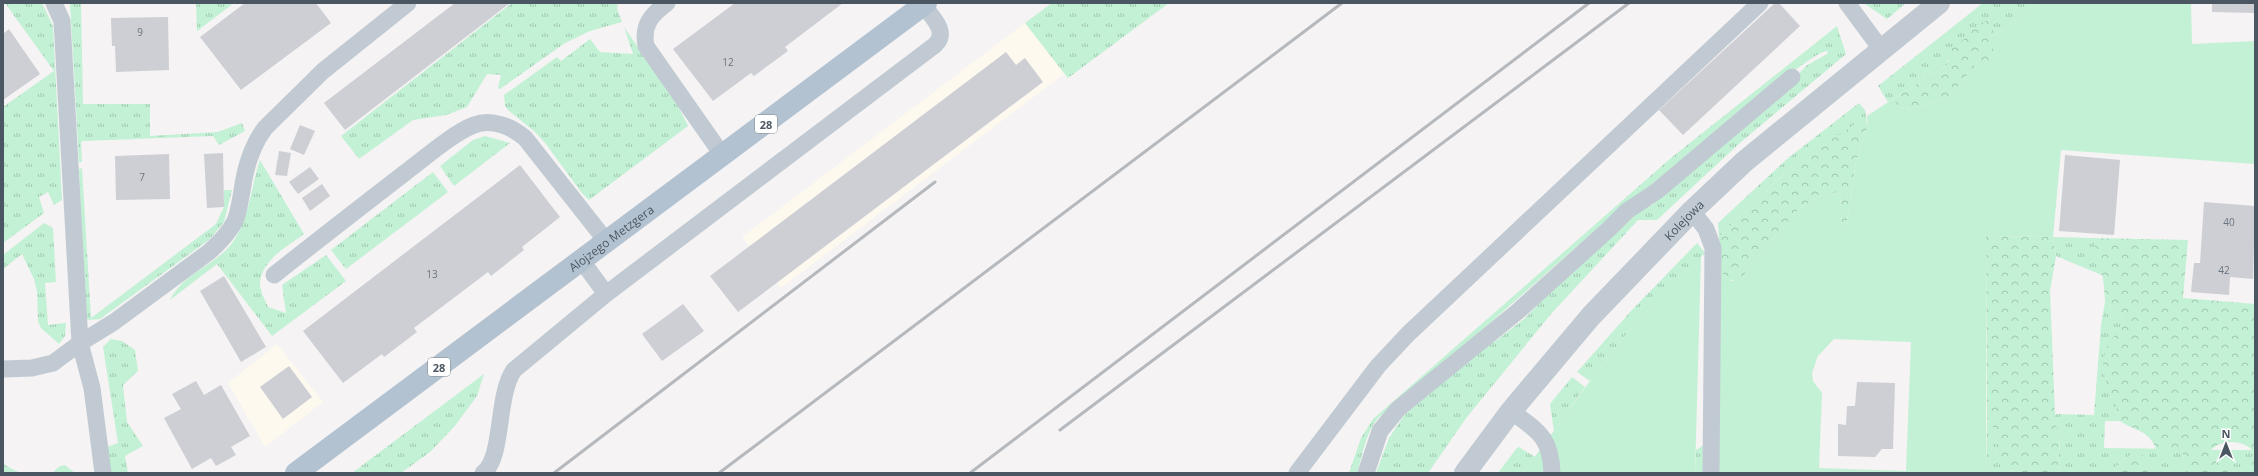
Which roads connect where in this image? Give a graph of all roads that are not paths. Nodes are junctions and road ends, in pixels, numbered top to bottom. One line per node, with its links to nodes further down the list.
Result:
1 (54, 3): 16 (lane)
2 (408, 3): 16 (lane)
3 (667, 3): 10 (lane)
4 (1760, 3): 22 (lane)
5 (1847, 3): 8 (lane)
6 (1939, 3): 8 (street, Kolejowa)
7 (924, 4): 10 (main road, Alojzego Metzgera / 28); 15 (lane)
8 (1881, 49): 11 (street, Kolejowa)
9 (1792, 77): 23 (lane)
10 (723, 156): 12 (main road, Alojzego Metzgera / 28)
11 (1692, 211): 18 (street, Kolejowa); 26 (lane)
12 (607, 242): 13 (main road, Alojzego Metzgera / 28); 14 (lane)
13 (582, 261): 15 (lane); 20 (main road, Alojzego Metzgera / 28)
14 (274, 275)
15 (606, 294): 21 (lane)
16 (80, 343): 17 (lane); 19 (lane)
17 (3, 369)
18 (1511, 411): 24 (street, Kolejowa); 25 (lane)
19 (103, 473)
20 (296, 473)
21 (484, 473)
22 (1297, 473)
23 (1366, 473)
24 (1465, 473)
25 (1552, 473)
26 (1711, 473)

